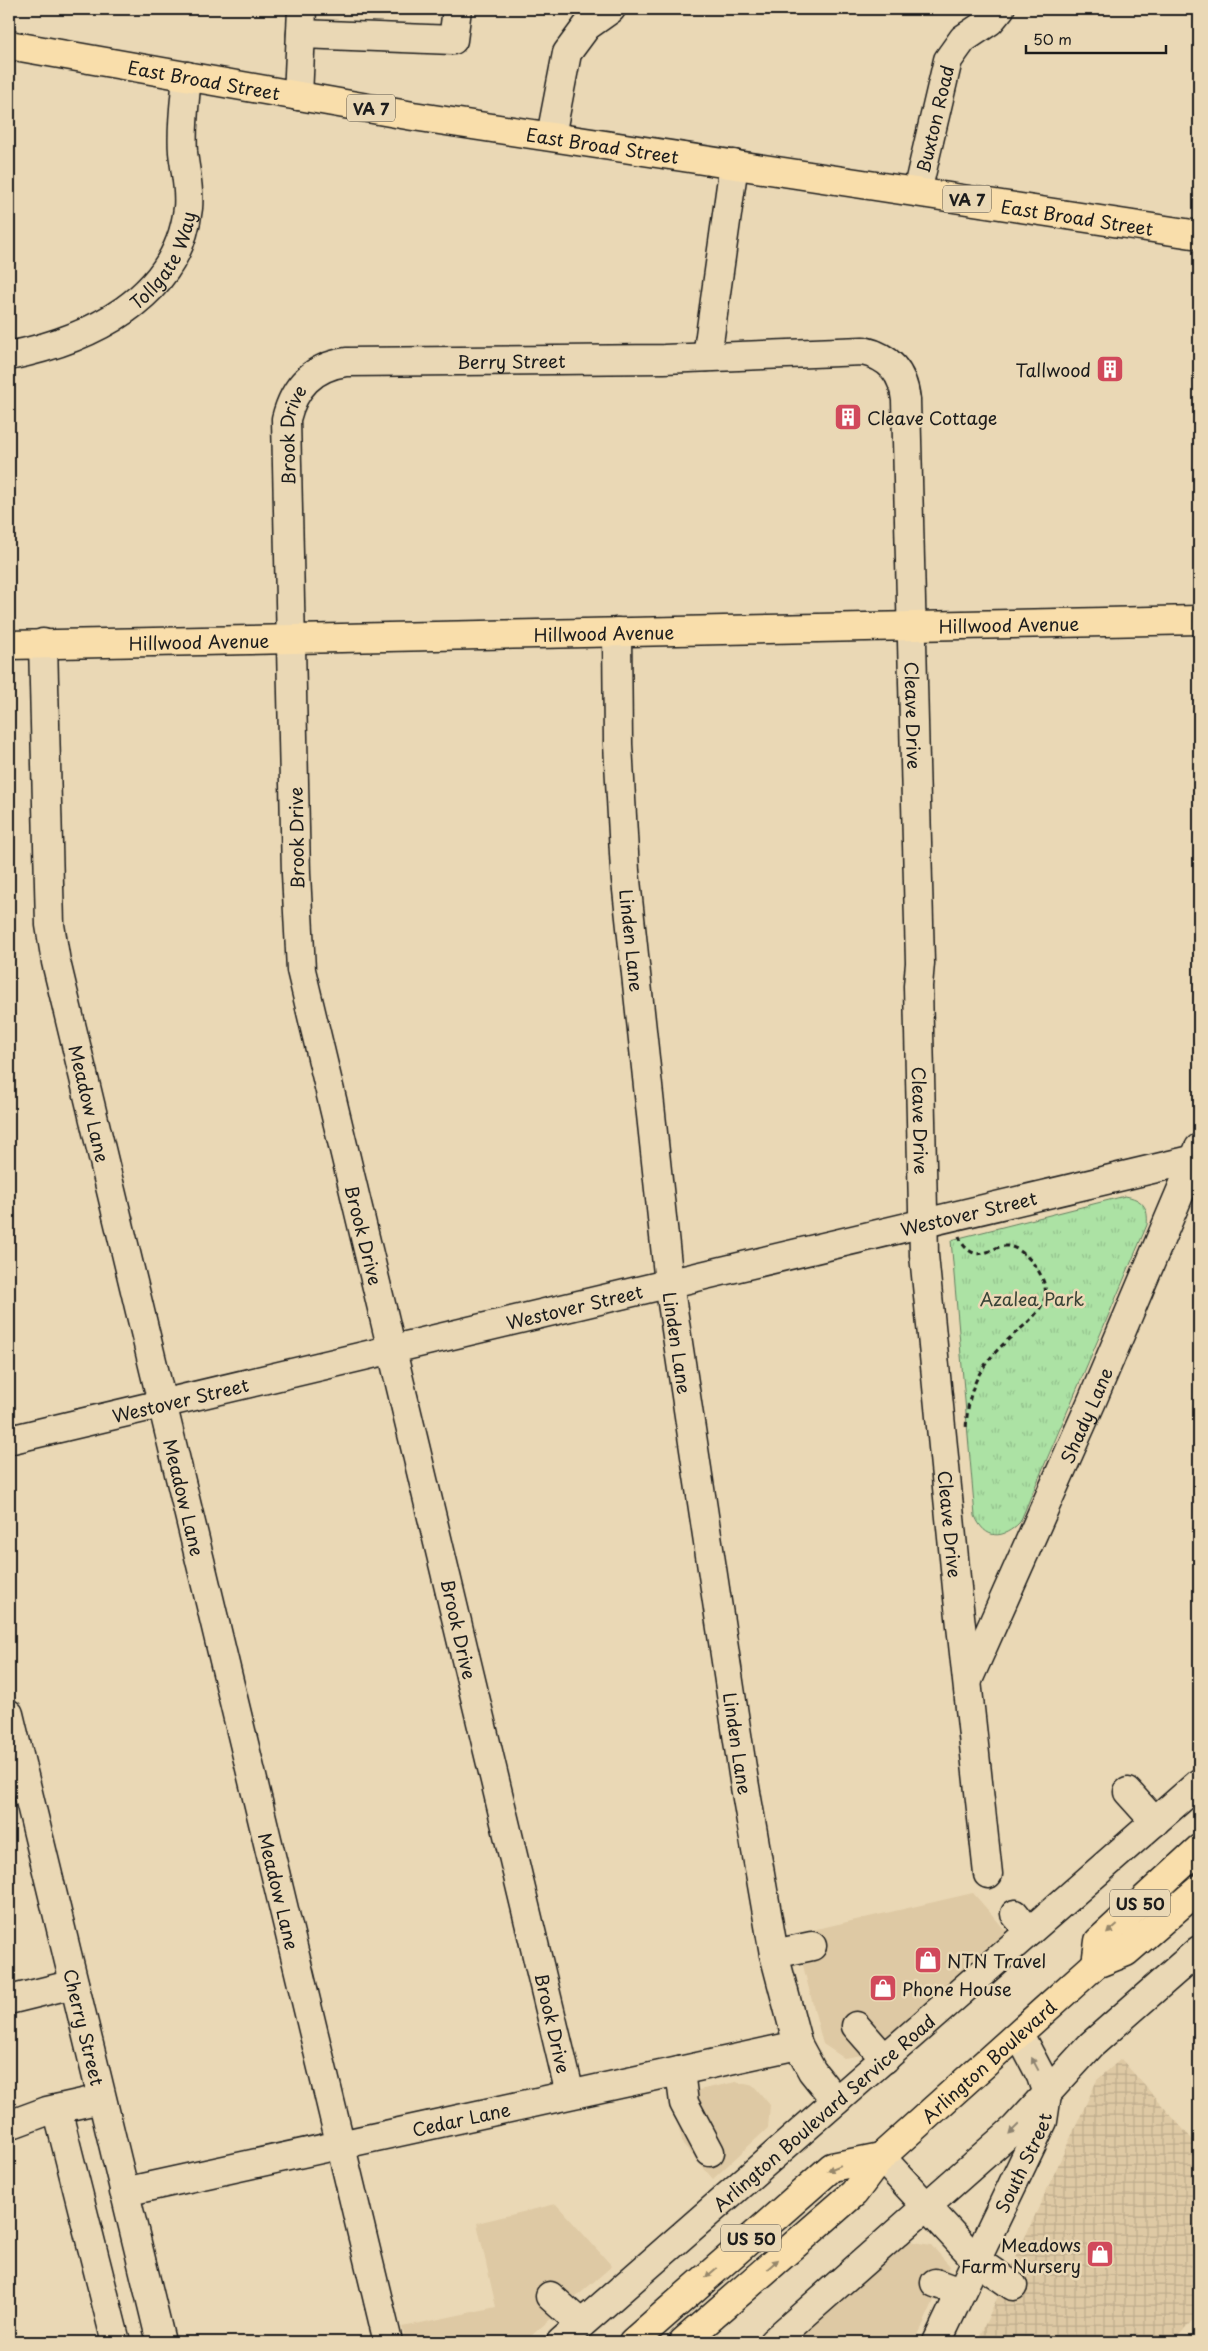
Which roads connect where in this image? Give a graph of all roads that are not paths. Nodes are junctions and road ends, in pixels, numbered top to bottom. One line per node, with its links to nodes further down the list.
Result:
1 (457, 9): 4 (street)
2 (612, 9): 8 (street)
3 (1000, 9): 10 (street, Buxton Road)
4 (302, 22): 7 (street)
5 (9, 45): 6 (main road, East Broad Street / VA 7)
6 (187, 76): 7 (main road, East Broad Street / VA 7); 12 (street, Tollgate Way)
7 (298, 96): 8 (main road, East Broad Street / VA 7)
8 (551, 136): 9 (main road, East Broad Street / VA 7)
9 (734, 164): 10 (main road, East Broad Street / VA 7); 13 (street)
10 (918, 192): 11 (main road, East Broad Street / VA 7)
11 (1199, 235)
12 (9, 356)
13 (707, 357): 14 (street, Berry Street); 15 (street, Berry Street)
14 (894, 367): 17 (street, Cleave Drive)
15 (318, 371): 19 (street, Brook Drive)
16 (1199, 620): 17 (main road, Hillwood Avenue)
17 (910, 626): 18 (main road, Hillwood Avenue); 23 (street, Cleave Drive)
18 (617, 632): 19 (main road, Hillwood Avenue); 24 (street, Linden Lane)
19 (292, 639): 20 (main road, Hillwood Avenue); 25 (street, Brook Drive)
20 (43, 643): 21 (main road, Hillwood Avenue); 26 (street, Meadow Lane)
21 (9, 645)
22 (1198, 1155): 23 (street, Westover Street); 28 (street, Shady Lane)
23 (923, 1223): 24 (street, Westover Street); 28 (street, Cleave Drive)
24 (669, 1283): 25 (street, Westover Street); 38 (street, Linden Lane)
25 (392, 1349): 26 (street, Westover Street); 47 (street, Brook Drive)
26 (164, 1403): 27 (street, Westover Street); 53 (street, Meadow Lane)
27 (9, 1440)
28 (968, 1680): 34 (street, Cleave Drive)
29 (9, 1714): 40 (street, Cherry Street)
30 (1199, 1784): 32 (street, Arlington Boulevard Service Road)
31 (1128, 1792): 32 (street)
32 (1155, 1822): 45 (street, Arlington Boulevard Service Road)
33 (1199, 1849): 39 (main road, US 50, one-way to 39)
34 (988, 1874)
35 (1199, 1889): 39 (main road, Arlington Boulevard / US 50)
36 (812, 1946): 38 (street)
37 (1199, 1950): 48 (street)
38 (774, 1954): 44 (street, Linden Lane)
39 (1096, 1964): 43 (main road, Arlington Boulevard / US 50)
40 (74, 1984): 41 (street); 49 (street, Cherry Street)
41 (9, 2000)
42 (856, 2026): 45 (street)
43 (1019, 2034): 48 (street, South Street, one-way to 43); 55 (main road, Arlington Boulevard / US 50)
44 (798, 2045): 46 (street, Cedar Lane); 50 (street, Linden Lane)
45 (885, 2059): 50 (street, Arlington Boulevard Service Road)
46 (680, 2071): 47 (street, Cedar Lane); 54 (street)
47 (570, 2094): 53 (street, Cedar Lane)
48 (1047, 2094): 57 (street, one-way to 57); 58 (street, South Street)
49 (101, 2099): 51 (street); 56 (street, Cherry Street)
50 (836, 2101): 63 (street, Arlington Boulevard Service Road)
51 (57, 2109): 52 (street); 65 (street)
52 (9, 2125)
53 (342, 2144): 56 (street, Cedar Lane); 67 (street, Meadow Lane)
54 (710, 2152)
55 (881, 2157): 57 (street); 69 (main road, US 50, one-way to 69); 70 (main road, Arlington Boulevard / US 50, one-way to 55)
56 (124, 2192): 66 (street, Cherry Street)
57 (928, 2206): 58 (street); 64 (street)
58 (977, 2261): 60 (street); 61 (street, South Street)
59 (935, 2283): 61 (street)
60 (1013, 2286)
61 (960, 2292): 71 (street, South Street)
62 (550, 2296): 63 (street)
63 (581, 2324): 68 (street, Arlington Boulevard Service Road)
64 (786, 2339)
65 (116, 2342)
66 (161, 2342)
67 (388, 2342)
68 (560, 2342)
69 (633, 2342)
70 (684, 2342)
71 (936, 2342)

